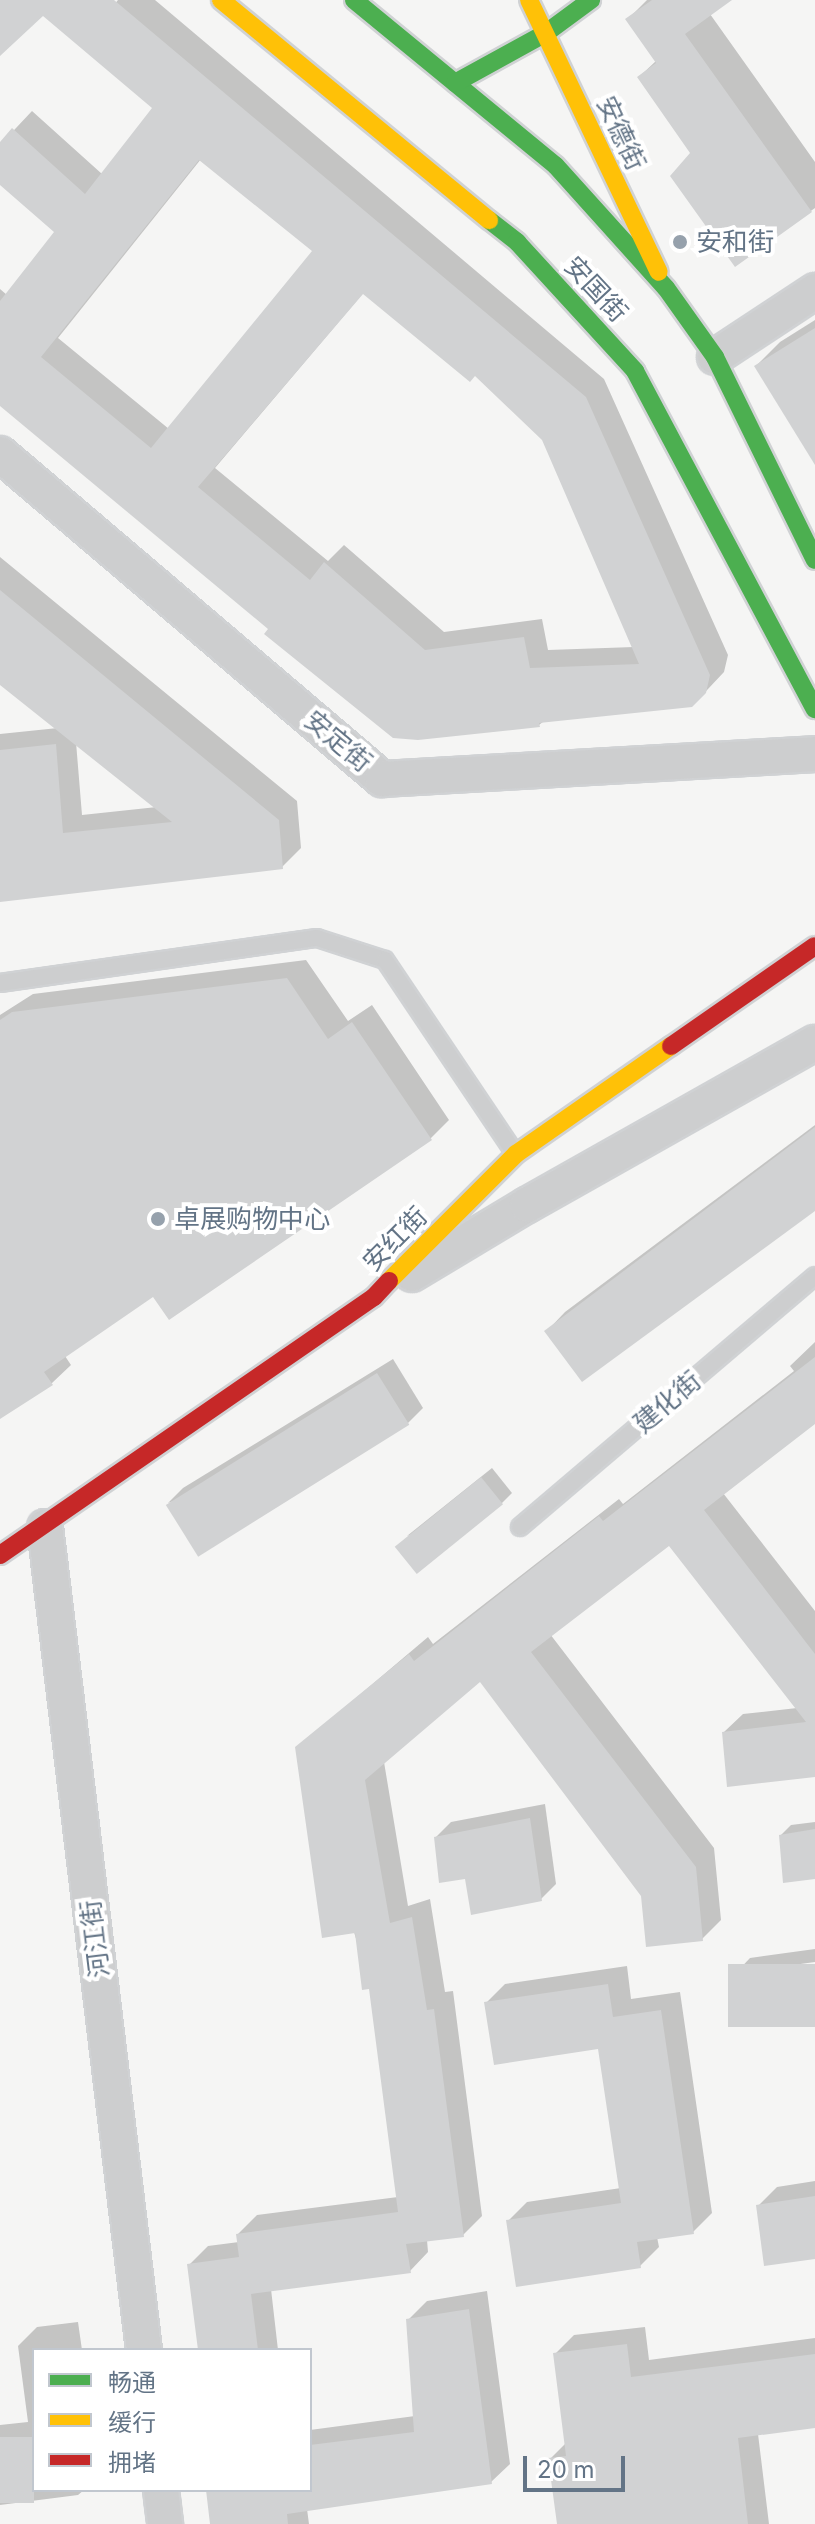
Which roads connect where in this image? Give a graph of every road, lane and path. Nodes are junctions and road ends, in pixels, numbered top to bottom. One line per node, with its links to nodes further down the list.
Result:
1 (221, 0): 12 (main road, 安国街)
2 (354, 0): 6 (main road, 安国街)
3 (529, 0): 5 (main road, 安德街)
4 (591, 0): 5 (main road)
5 (546, 33): 6 (main road); 7 (main road, 安德街)
6 (455, 83): 7 (main road, 安国街)
7 (666, 288): 9 (main road, 安国街)
8 (815, 291): 9 (street)
9 (715, 357): 11 (main road, 安国街)
10 (0, 454): 13 (street, 安定街)
11 (815, 560)
12 (815, 709)
13 (815, 754)
14 (815, 946): 17 (main road, 安红街)
15 (0, 983): 17 (lane)
16 (815, 1043): 19 (street)
17 (516, 1154): 19 (main road, 安红街)
18 (815, 1276): 21 (lane, 建化街)
19 (374, 1297): 20 (main road, 安红街)
20 (45, 1527): 22 (main road, 安红街); 23 (street, 河江街)
21 (520, 1527)
22 (0, 1555)
23 (144, 2348)
24 (161, 2492): 25 (street)
25 (165, 2524)

